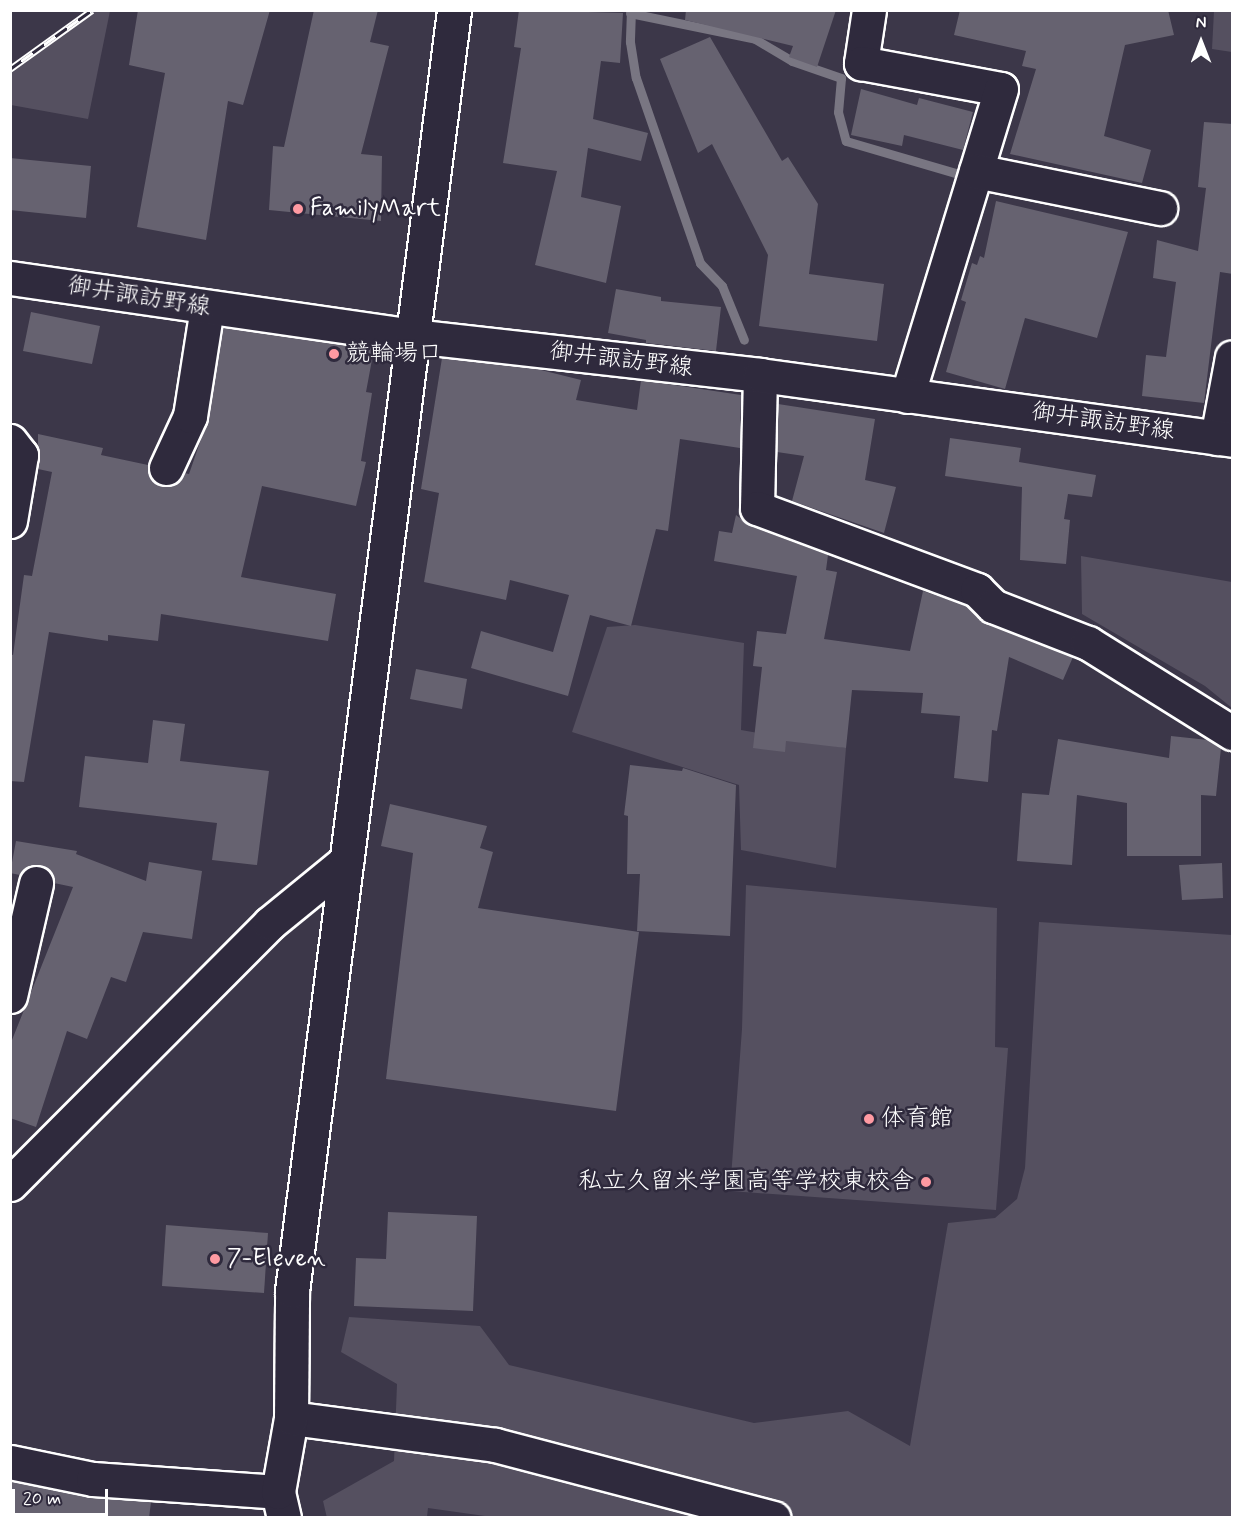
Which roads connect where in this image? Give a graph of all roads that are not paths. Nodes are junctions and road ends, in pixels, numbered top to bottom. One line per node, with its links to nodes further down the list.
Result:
1 (454, 10): 7 (street)
2 (869, 10): 3 (street)
3 (976, 171): 4 (street); 10 (street)
4 (1160, 208)
5 (11, 278): 6 (street, 御井諏訪野線)
6 (207, 307): 7 (street, 御井諏訪野線); 13 (street)
7 (413, 336): 9 (street, 御井諏訪野線); 16 (street)
8 (1233, 357): 11 (street)
9 (760, 375): 10 (street, 御井諏訪野線); 15 (street)
10 (907, 396): 11 (street, 御井諏訪野線)
11 (1225, 439)
12 (10, 441): 14 (street)
13 (166, 468)
14 (10, 521)
15 (1233, 733)
16 (346, 861): 19 (street); 20 (street)
17 (36, 883): 18 (street)
18 (10, 996)
19 (12, 1180)
20 (291, 1418): 22 (street); 23 (street)
21 (10, 1462): 22 (street)
22 (281, 1505)
23 (774, 1518)

